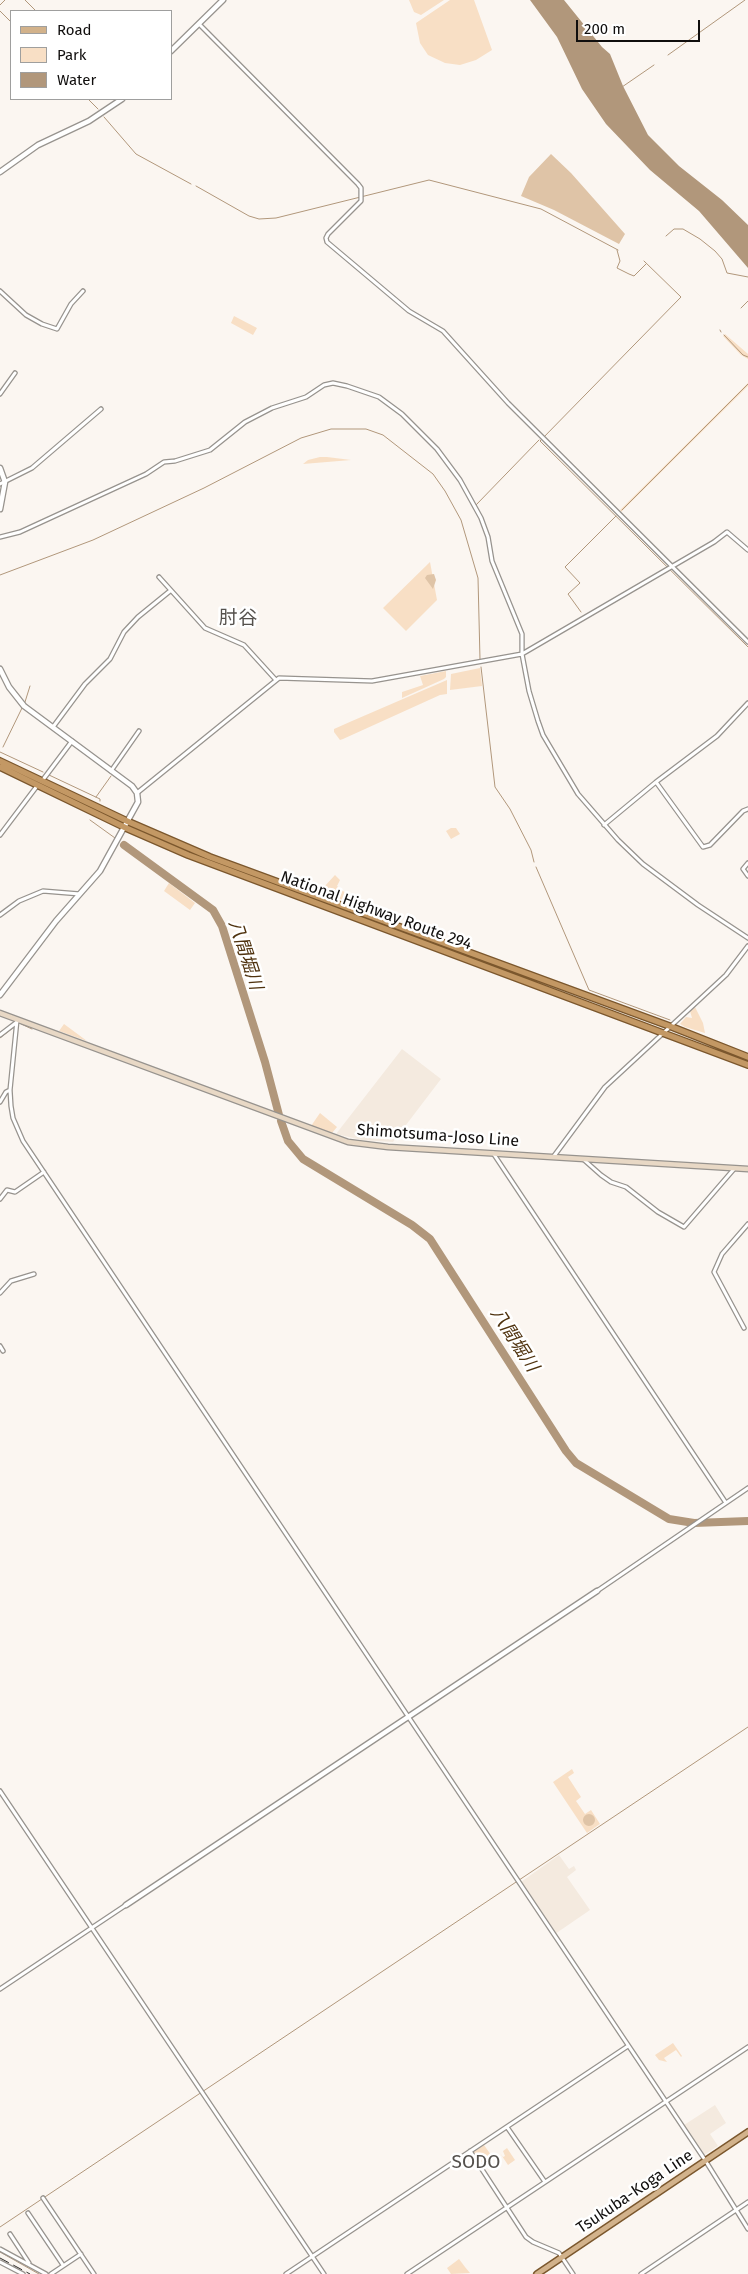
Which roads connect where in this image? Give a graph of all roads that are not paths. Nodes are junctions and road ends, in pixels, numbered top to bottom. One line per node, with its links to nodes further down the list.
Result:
1 (223, 0): 2 (street)
2 (199, 24): 3 (street); 16 (street)
3 (172, 50)
4 (120, 100): 5 (street)
5 (0, 172)
6 (0, 291): 7 (street)
7 (83, 291)
8 (15, 373): 9 (street)
9 (0, 394)
10 (100, 409): 12 (street)
11 (0, 468): 12 (street)
12 (2, 483): 13 (street)
13 (0, 509)
14 (0, 537): 20 (street)
15 (748, 550): 16 (street)
16 (671, 567): 19 (street); 20 (street)
17 (159, 578): 18 (street)
18 (170, 591): 22 (street); 24 (street)
19 (748, 642)
20 (522, 654): 22 (street); 35 (street)
21 (0, 670): 24 (street)
22 (275, 679): 32 (street)
23 (748, 703): 30 (street)
24 (53, 727): 26 (street)
25 (139, 731): 29 (street)
26 (72, 741): 29 (street); 31 (street)
27 (0, 761): 31 (highway, National Highway Route 294)
28 (0, 767): 31 (highway, National Highway Route 294)
29 (112, 771): 32 (street)
30 (656, 782): 33 (street); 35 (street)
31 (40, 783): 34 (highway, National Highway Route 294); 36 (street)
32 (137, 793): 34 (street)
33 (748, 809)
34 (127, 825): 39 (street); 46 (highway, National Highway Route 294); 47 (highway, National Highway Route 294)
35 (604, 825): 41 (street)
36 (0, 835)
37 (748, 863): 38 (street)
38 (748, 876)
39 (80, 894): 40 (street); 43 (street)
40 (0, 916)
41 (748, 938)
42 (748, 946): 46 (street)
43 (0, 995)
44 (0, 1013): 45 (main road, Shimotsuma-Joso Line)
45 (17, 1021): 48 (street); 51 (street); 53 (main road, Shimotsuma-Joso Line)
46 (672, 1027): 47 (street); 49 (highway, National Highway Route 294)
47 (666, 1033): 50 (highway, National Highway Route 294); 54 (street)
48 (0, 1035)
49 (748, 1057)
50 (748, 1065)
51 (10, 1090): 52 (street); 58 (street)
52 (0, 1102)
53 (493, 1153): 54 (main road, Shimotsuma-Joso Line); 67 (street)
54 (554, 1156): 55 (main road, Shimotsuma-Joso Line)
55 (583, 1159): 56 (main road, Shimotsuma-Joso Line); 56 (street)
56 (735, 1168): 57 (main road, Shimotsuma-Joso Line)
57 (748, 1169)
58 (44, 1172): 59 (street); 69 (street)
59 (0, 1199)
60 (748, 1224): 63 (street)
61 (34, 1274): 62 (street)
62 (0, 1293)
63 (744, 1328)
64 (0, 1346): 65 (street)
65 (3, 1351)
66 (748, 1488): 67 (street)
67 (726, 1503): 68 (street)
68 (597, 1591): 69 (street)
69 (408, 1717): 71 (street); 74 (street)
70 (0, 1791): 72 (street)
71 (126, 1905): 72 (street)
72 (92, 1928): 73 (street); 91 (street)
73 (0, 1989)
74 (628, 2046): 76 (street); 77 (street)
75 (748, 2047): 76 (street)
76 (665, 2102): 80 (street); 81 (street)
77 (507, 2127): 79 (street); 81 (street)
78 (748, 2132): 80 (main road, Tsukuba-Koga Line)
79 (470, 2151): 84 (street); 91 (street)
80 (705, 2160): 85 (street); 92 (main road, Tsukuba-Koga Line)
81 (545, 2182): 84 (street)
82 (44, 2198): 90 (street)
83 (748, 2202): 85 (street)
84 (508, 2208): 92 (street); 102 (street)
85 (736, 2211): 87 (street); 105 (street)
86 (28, 2213): 95 (street)
87 (748, 2230)
88 (10, 2234): 94 (street)
89 (0, 2249): 94 (street)
90 (81, 2254): 95 (street); 99 (street)
91 (312, 2257): 100 (street); 101 (street)
92 (562, 2257): 103 (main road, Tsukuba-Koga Line); 104 (street)
93 (0, 2262): 96 (street)
94 (29, 2264): 97 (street)
95 (63, 2265): 98 (street)
96 (23, 2274)
97 (46, 2274)
98 (51, 2274)
99 (94, 2274)
100 (286, 2274)
101 (324, 2274)
102 (407, 2274)
103 (537, 2274)
104 (573, 2274)
105 (641, 2274)

